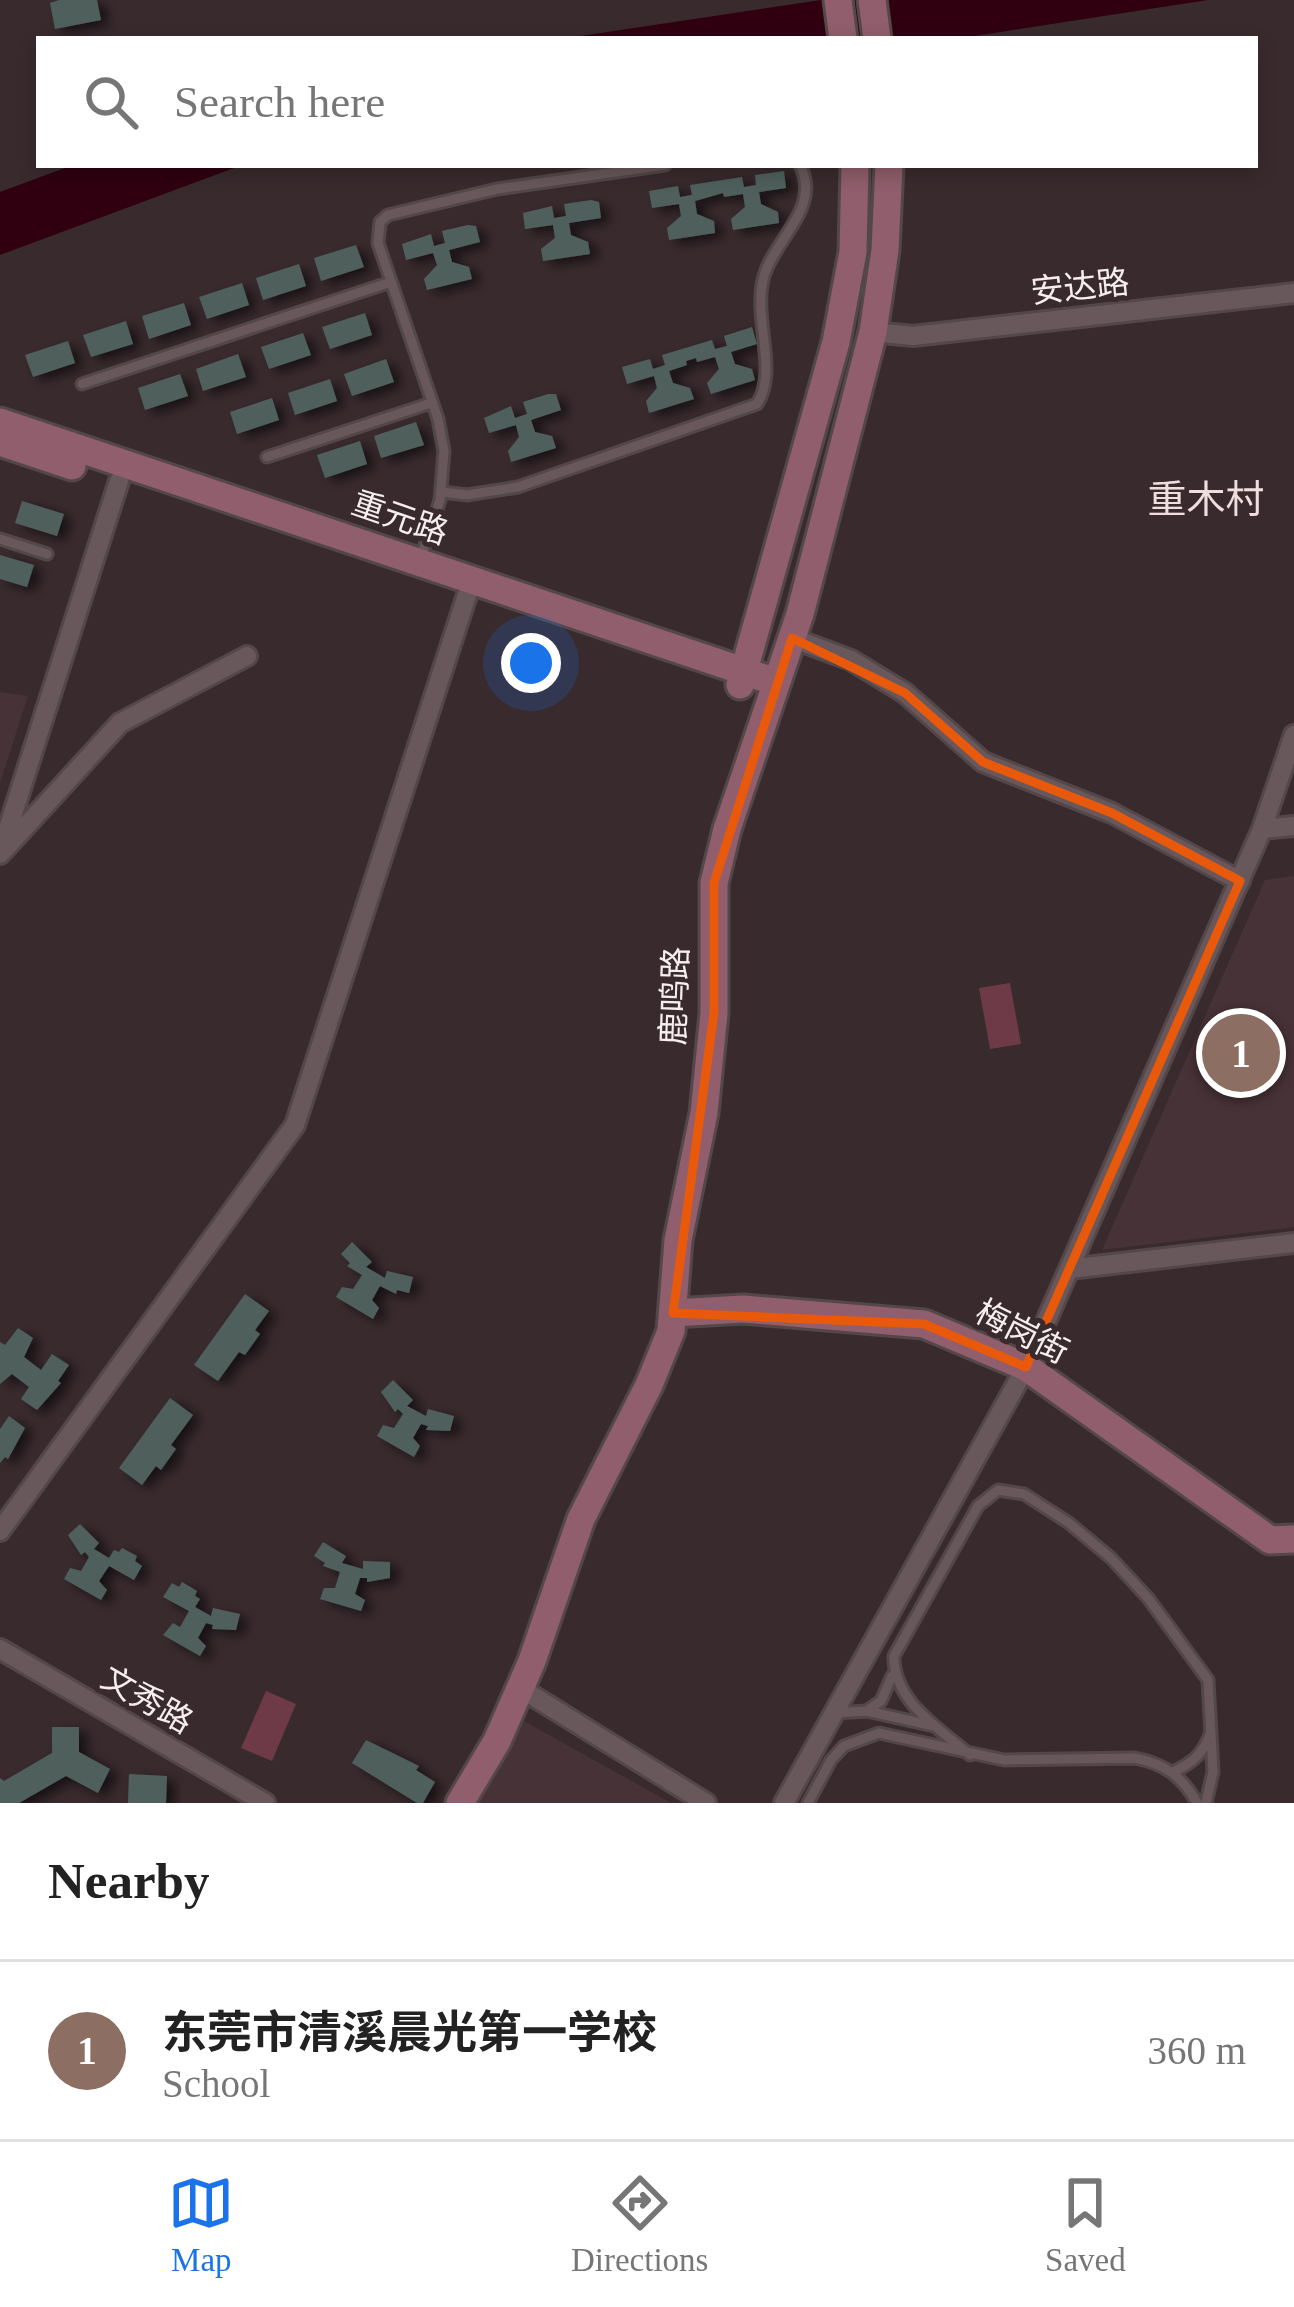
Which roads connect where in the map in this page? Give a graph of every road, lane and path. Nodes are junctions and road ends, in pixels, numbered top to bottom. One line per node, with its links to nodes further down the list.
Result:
1 (838, 0): 3 (street)
2 (872, 0): 4 (street)
3 (843, 36)
4 (877, 36)
5 (644, 168): 9 (lane)
6 (801, 168): 18 (lane)
7 (855, 168): 25 (street)
8 (889, 168): 11 (street, 鹿鸣路)
9 (391, 282): 12 (lane); 13 (lane)
10 (1294, 293): 11 (street, 安达路)
11 (873, 332): 23 (street, 鹿鸣路)
12 (82, 384)
13 (431, 403): 16 (lane); 18 (lane)
14 (0, 422): 21 (street, 重元路)
15 (0, 442): 17 (street, 重元路)
16 (267, 457)
17 (118, 481): 22 (street, 重元路); 30 (street)
18 (442, 492): 21 (lane)
19 (0, 539): 20 (lane)
20 (47, 554)
21 (420, 562): 25 (street, 重元路)
22 (467, 596): 25 (street, 重元路); 36 (street)
23 (792, 638): 26 (street, 鹿鸣路); 31 (street)
24 (248, 656): 30 (street)
25 (742, 678): 26 (street, 重元路)
26 (774, 689): 34 (street, 鹿鸣路)
27 (1294, 735): 29 (street)
28 (1294, 826): 29 (street)
29 (1262, 829): 31 (street)
30 (0, 854)
31 (1240, 880): 33 (street)
32 (1294, 1243): 33 (street)
33 (1069, 1269): 35 (street)
34 (673, 1313): 35 (street, 梅岗街); 40 (street, 鹿鸣路)
35 (1026, 1367): 37 (street, 梅岗街); 42 (street)
36 (0, 1531)
37 (1294, 1539)
38 (0, 1649): 47 (street, 文秀路)
39 (893, 1671): 41 (lane); 43 (lane); 44 (lane)
40 (520, 1688): 48 (street, 鹿鸣路); 49 (street)
41 (867, 1711): 42 (lane); 43 (lane)
42 (833, 1713): 50 (street)
43 (938, 1727): 45 (lane)
44 (1211, 1732): 46 (lane); 53 (lane)
45 (970, 1755): 46 (lane); 51 (lane)
46 (1173, 1772): 52 (lane)
47 (265, 1803)
48 (460, 1803)
49 (706, 1803)
50 (784, 1803)
51 (808, 1803)
52 (1197, 1803)
53 (1207, 1803)

